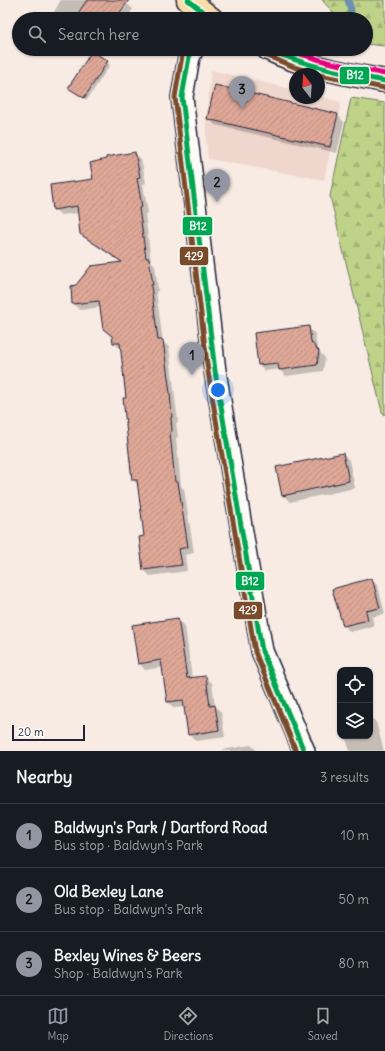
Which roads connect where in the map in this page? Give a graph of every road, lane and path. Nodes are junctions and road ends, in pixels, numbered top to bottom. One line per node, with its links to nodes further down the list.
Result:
1 (188, 0): 2 (main road)
2 (202, 12)
3 (190, 56): 6 (street)
4 (282, 56): 5 (main road)
5 (385, 81)
6 (304, 751)

